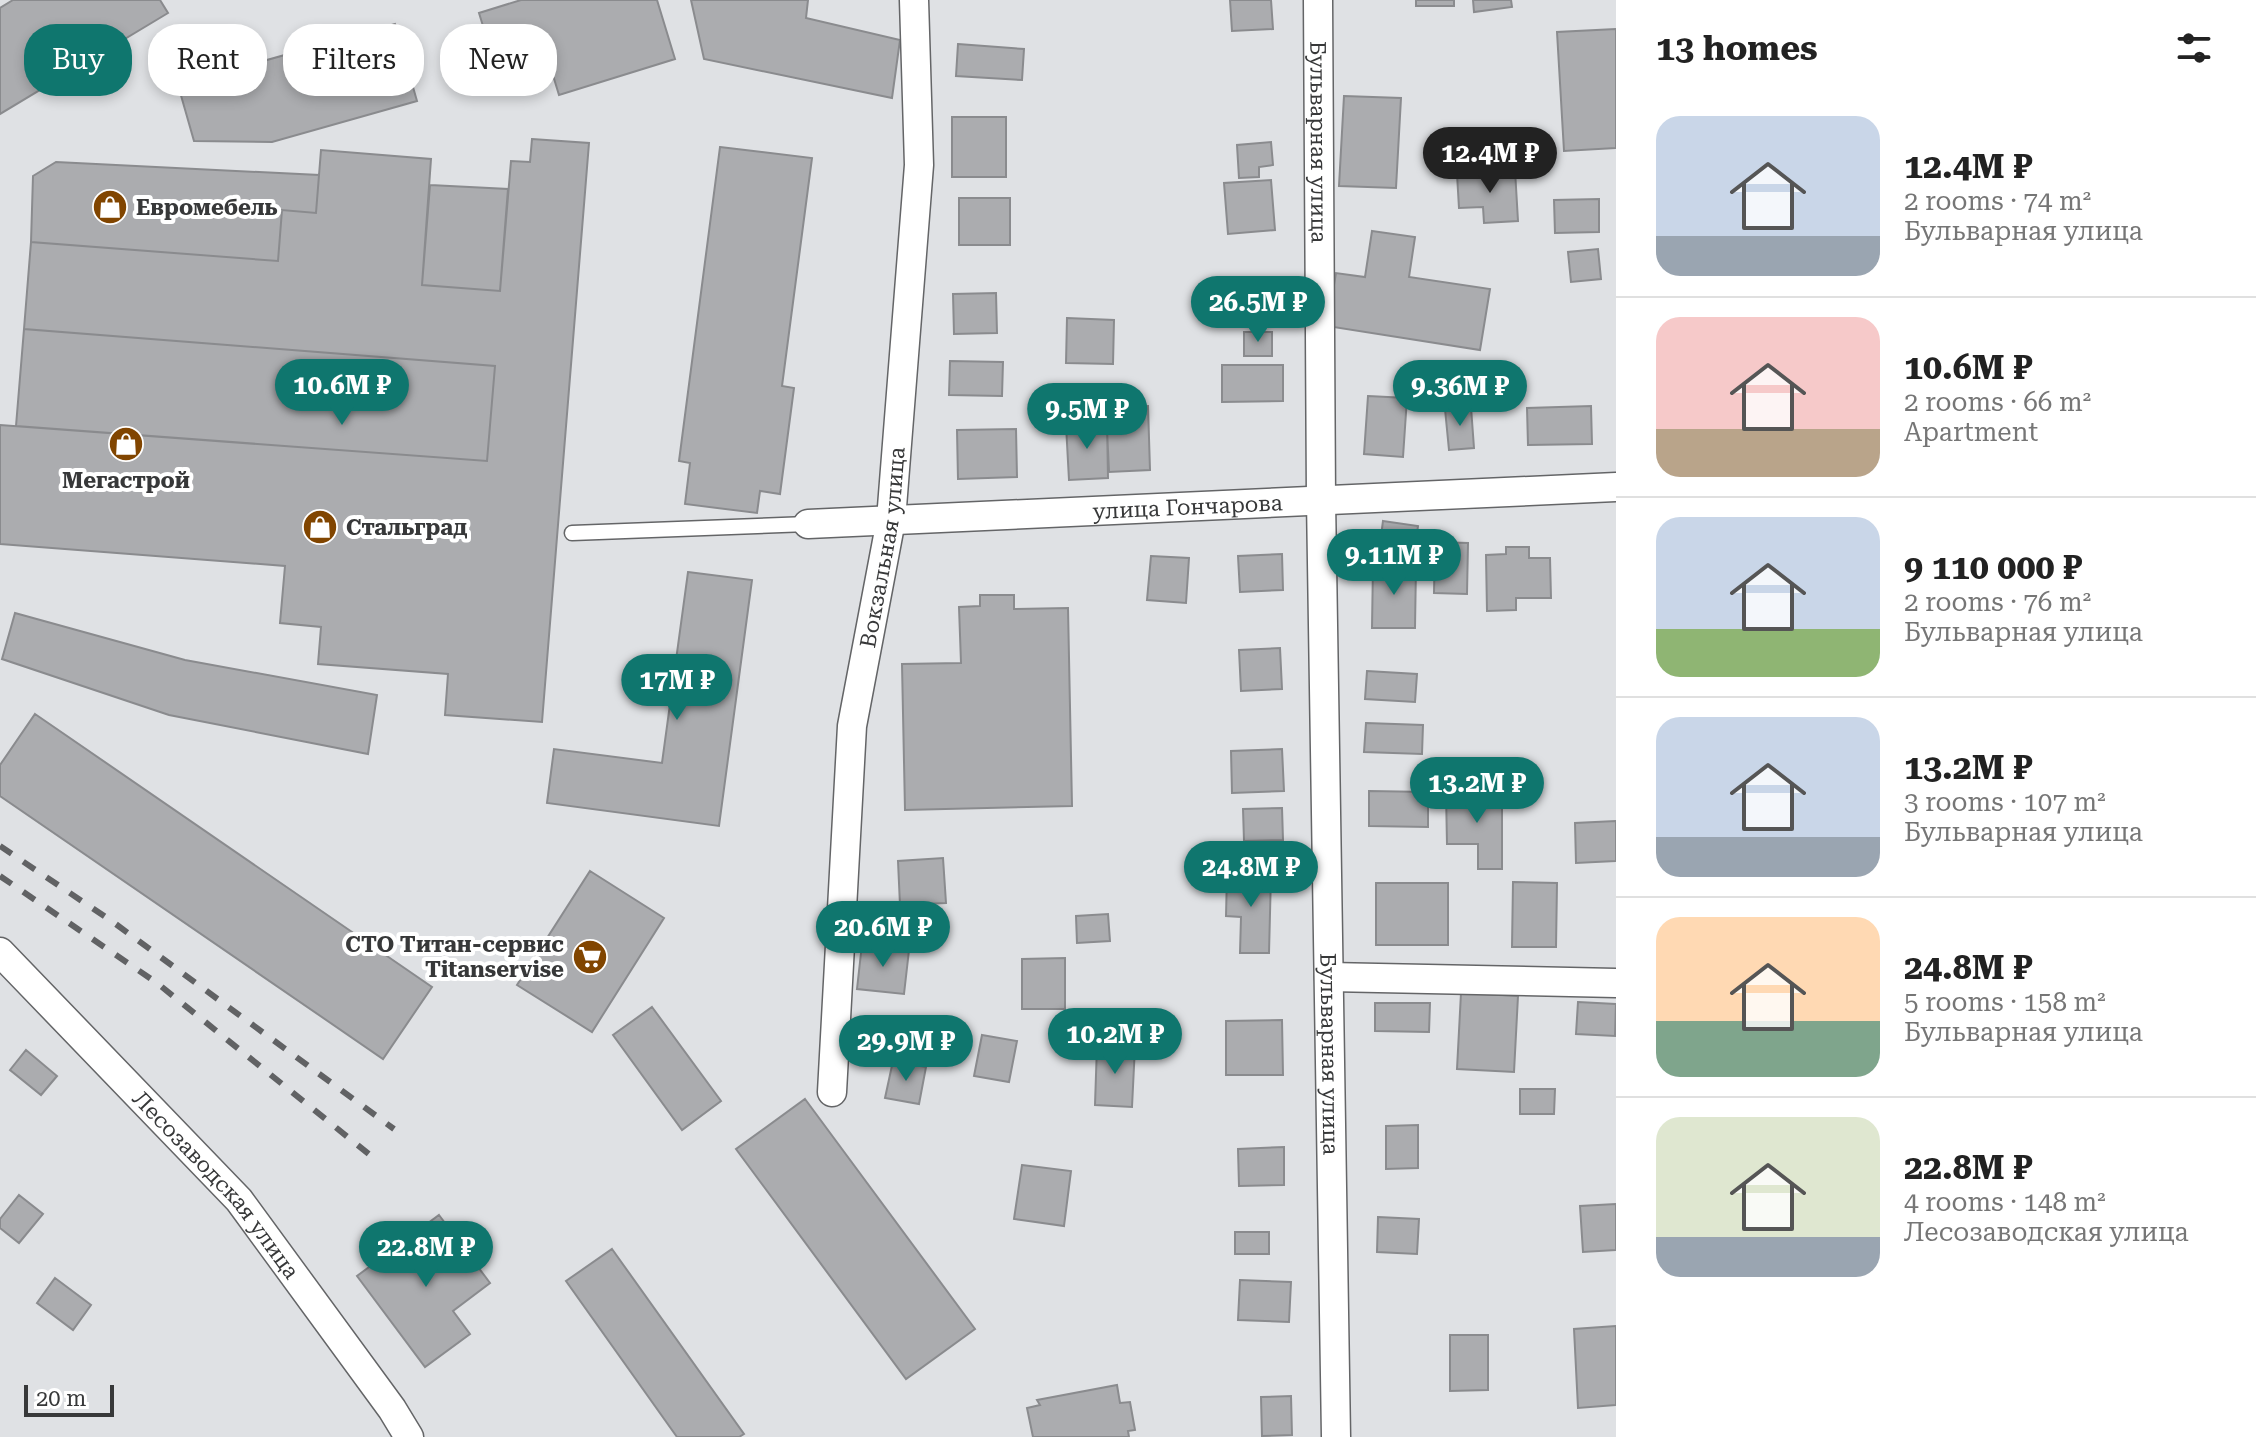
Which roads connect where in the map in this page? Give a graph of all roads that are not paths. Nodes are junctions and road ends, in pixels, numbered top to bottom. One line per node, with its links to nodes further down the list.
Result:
1 (914, 0): 5 (street, Вокзальная улица)
2 (1318, 0): 4 (street, Бульварная улица)
3 (1616, 487): 4 (street, улица Гончарова)
4 (1321, 500): 5 (street, улица Гончарова); 9 (street, Бульварная улица)
5 (891, 520): 6 (street, улица Гончарова); 11 (street, Вокзальная улица)
6 (808, 524): 7 (lane)
7 (572, 533)
8 (0, 952): 12 (street, Лесозаводская улица)
9 (1329, 977): 10 (street); 13 (street, Бульварная улица)
10 (1616, 983)
11 (832, 1092)
12 (409, 1437)
13 (1336, 1437)

